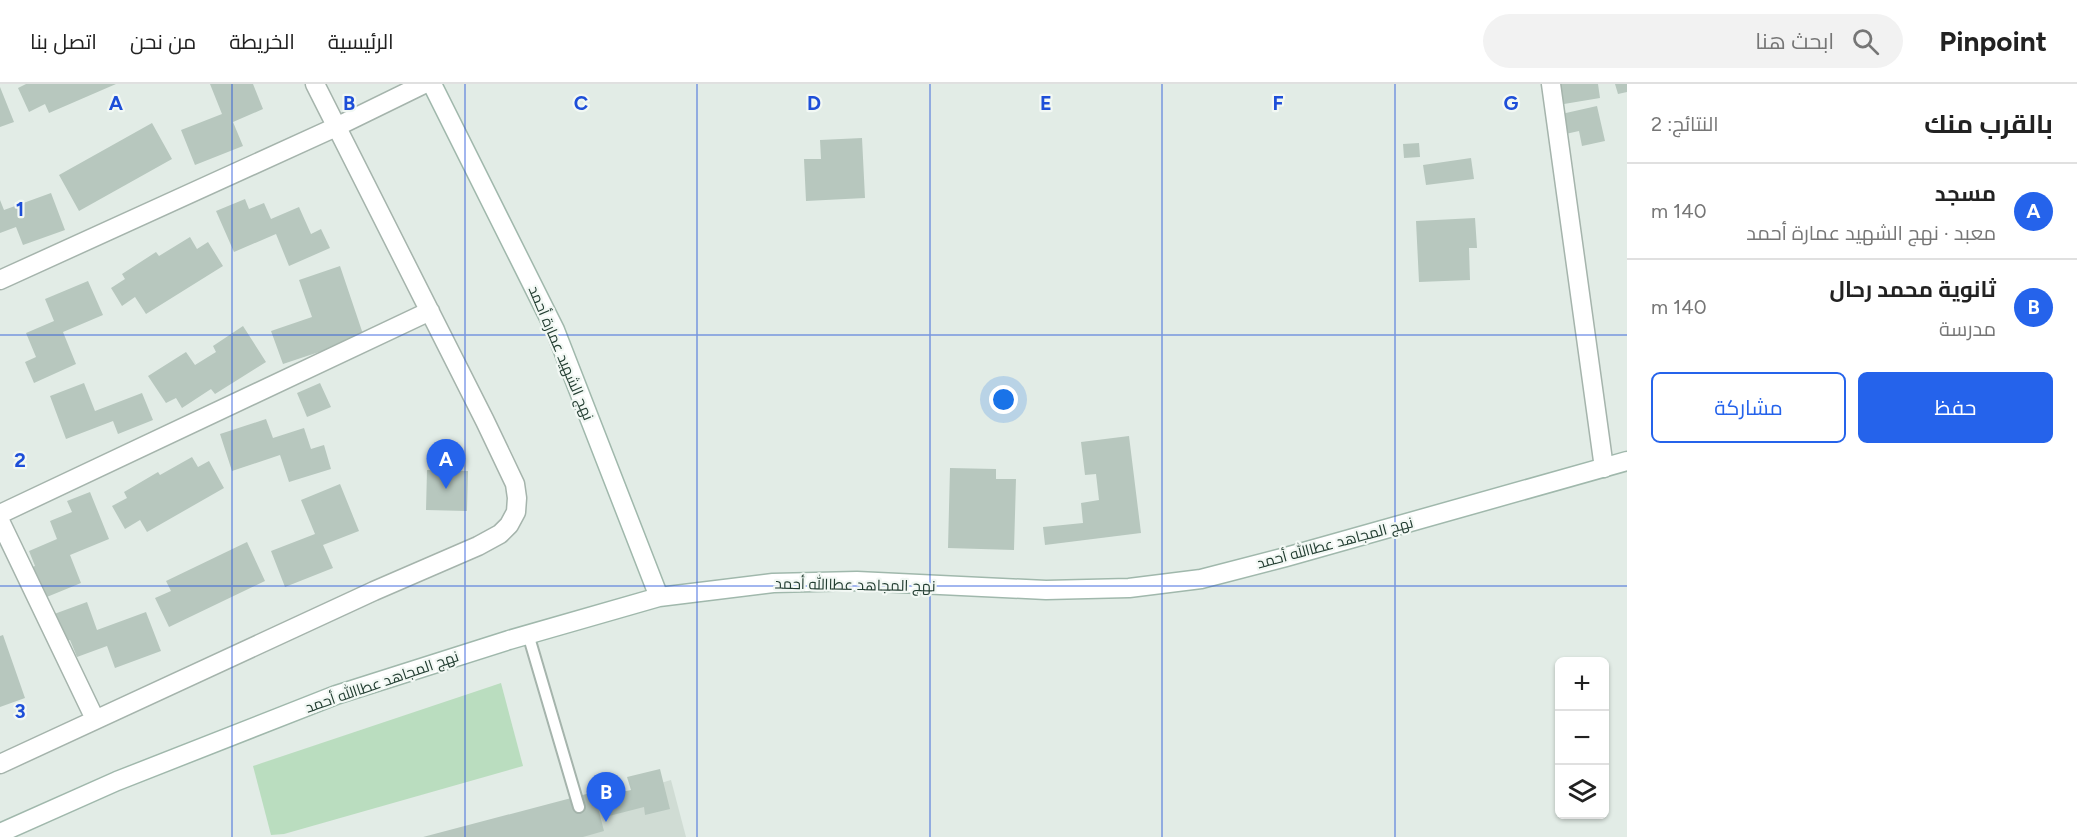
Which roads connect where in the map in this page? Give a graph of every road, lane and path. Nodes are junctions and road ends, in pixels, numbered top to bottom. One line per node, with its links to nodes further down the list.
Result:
1 (315, 84): 5 (street)
2 (424, 84): 5 (street)
3 (432, 84): 12 (street, نهج الشهيد عمارة أحمد)
4 (1551, 84): 9 (street)
5 (336, 127): 6 (street); 7 (street)
6 (0, 280)
7 (430, 311): 10 (street); 14 (street)
8 (1627, 461): 9 (street, نهج المجاهد عطاالله أحمد)
9 (1604, 468): 12 (street, نهج المجاهد عطاالله أحمد)
10 (0, 514)
11 (0, 520): 14 (street)
12 (659, 597): 13 (street, نهج المجاهد عطاالله أحمد)
13 (528, 634): 16 (lane); 17 (street, نهج المجاهد عطاالله أحمد)
14 (95, 719): 15 (street)
15 (0, 764)
16 (579, 807)
17 (0, 833)

